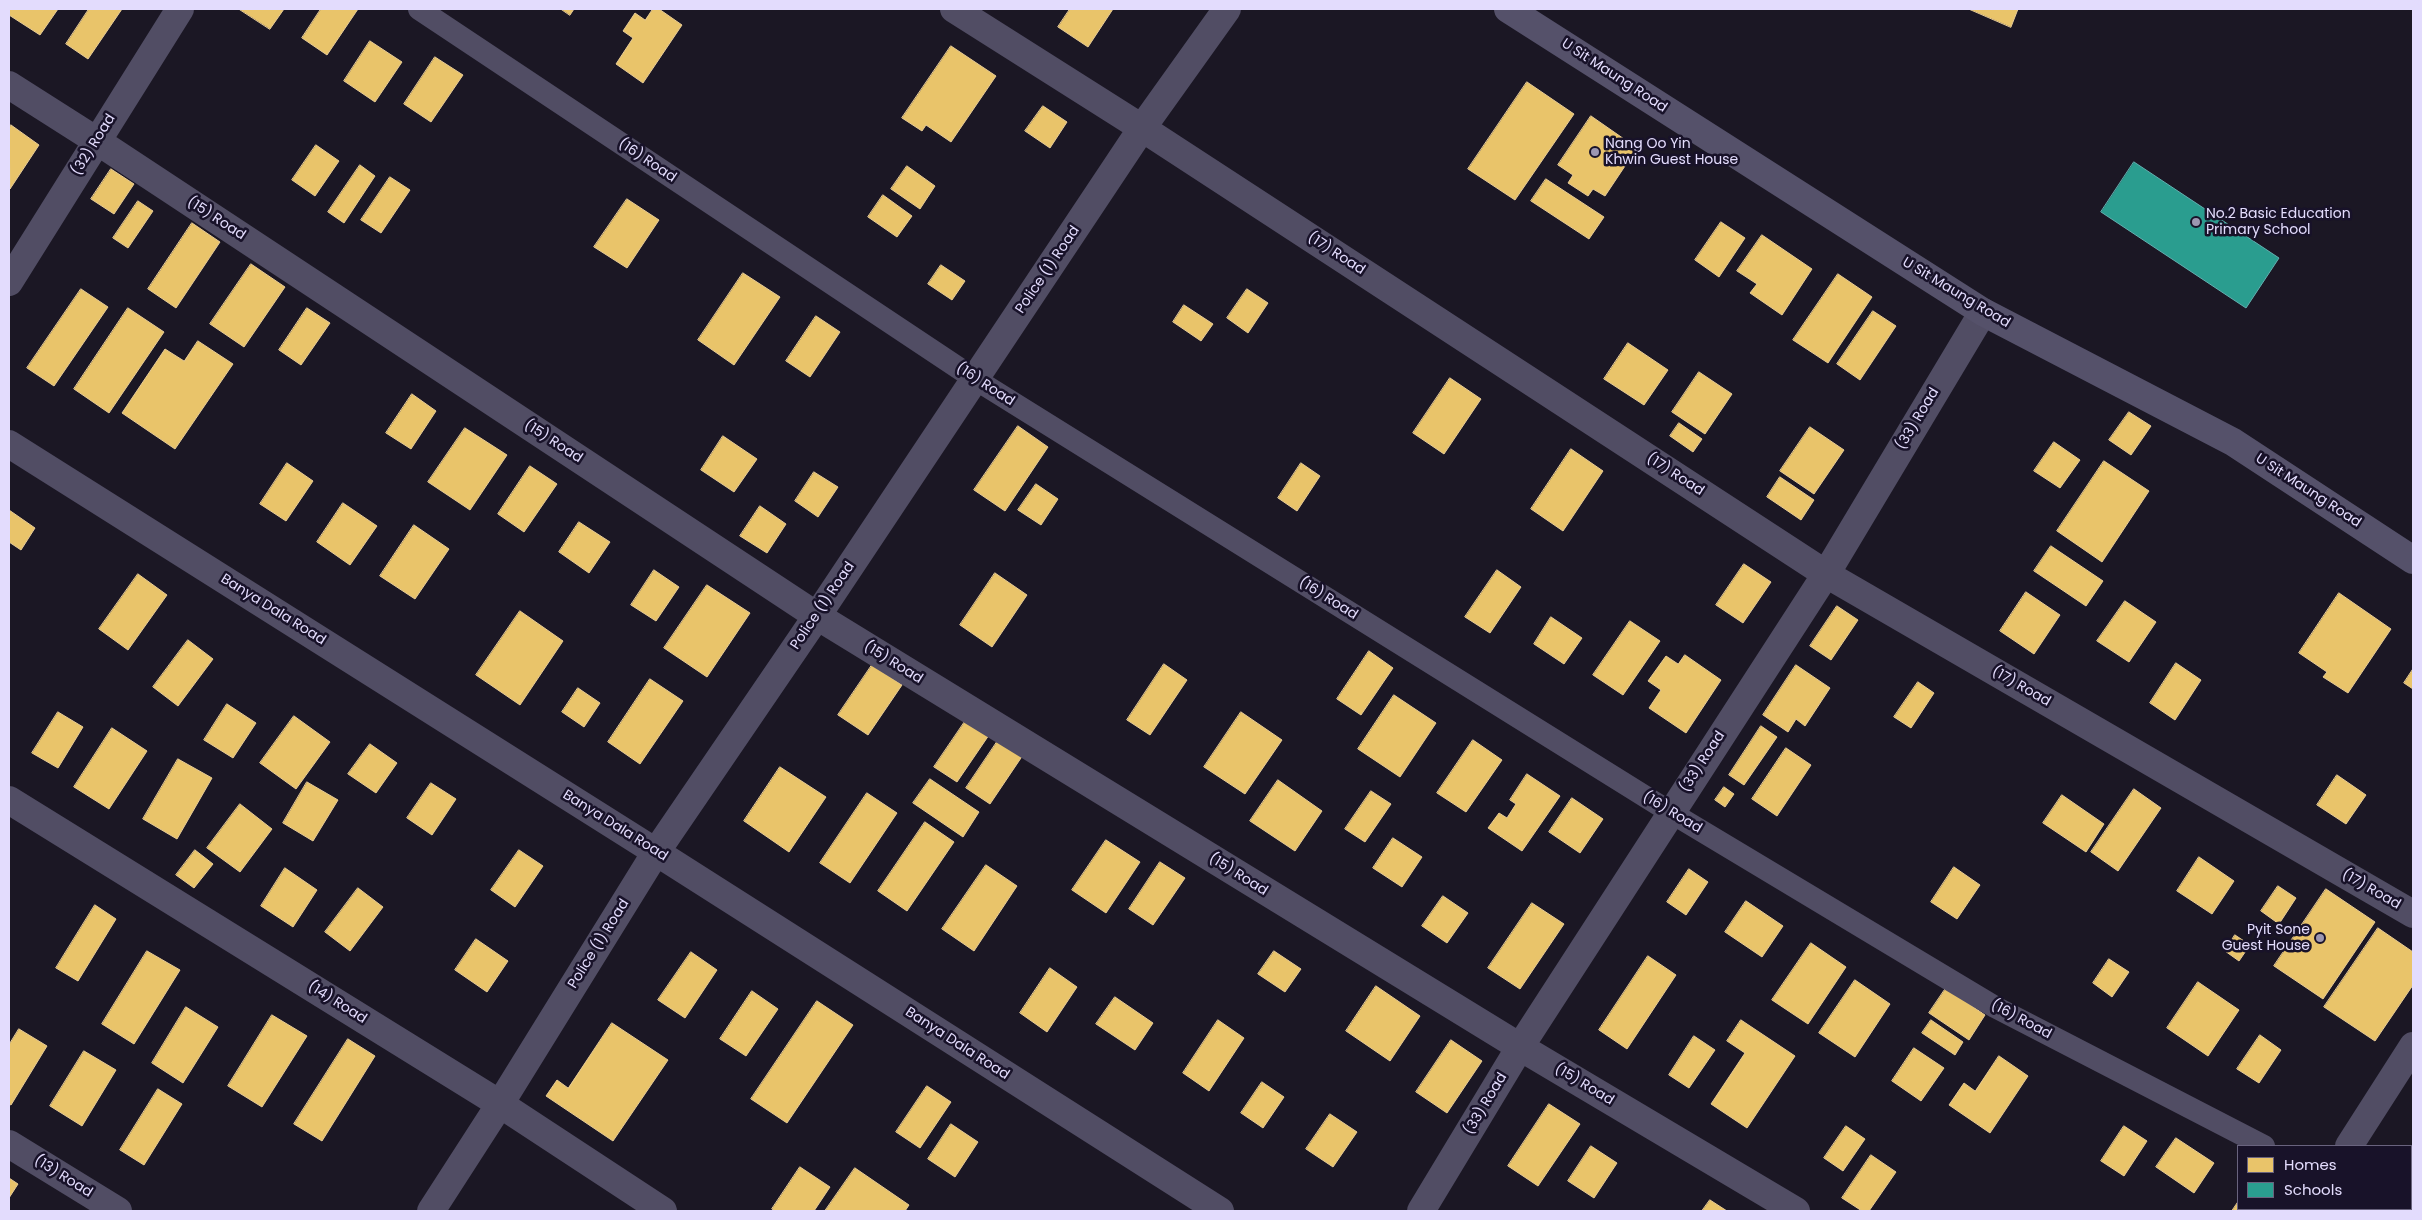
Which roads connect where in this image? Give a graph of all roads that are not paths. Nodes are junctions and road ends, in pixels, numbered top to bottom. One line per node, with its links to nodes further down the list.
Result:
1 (180, 9): 8 (street, (32) Road)
2 (419, 9): 11 (lane, (16) Road)
3 (954, 9): 7 (street, (17) Road)
4 (1227, 9): 7 (street, Police (1) Road)
5 (1508, 9): 10 (main road, U Sit Maung Road)
6 (9, 85): 8 (street, (15) Road)
7 (1142, 128): 11 (street, Police (1) Road); 14 (street, (17) Road)
8 (98, 141): 9 (street, (32) Road); 15 (street, (15) Road)
9 (9, 282)
10 (1983, 312): 13 (main road, U Sit Maung Road); 14 (street, (33) Road)
11 (975, 379): 15 (street, Police (1) Road); 17 (lane, (16) Road)
12 (9, 444): 18 (street, Banya Dala Road)
13 (2413, 560)
14 (1826, 574): 17 (street, (33) Road); 19 (street, (17) Road)
15 (817, 616): 18 (street, Police (1) Road); 21 (street, (15) Road)
16 (9, 800): 22 (street, (14) Road)
17 (1670, 812): 21 (street, (33) Road); 24 (lane, (16) Road)
18 (656, 852): 22 (street, Police (1) Road); 29 (street, Banya Dala Road)
19 (2413, 914)
20 (2413, 1046): 25 (street)
21 (1520, 1047): 30 (street, (33) Road); 31 (street, (15) Road)
22 (500, 1104): 27 (street, Police (1) Road); 28 (street, (14) Road)
23 (9, 1144): 26 (street, (13) Road)
24 (2262, 1145)
25 (2350, 1145)
26 (118, 1211)
27 (431, 1211)
28 (663, 1211)
29 (1220, 1211)
30 (1421, 1211)
31 (1796, 1211)

